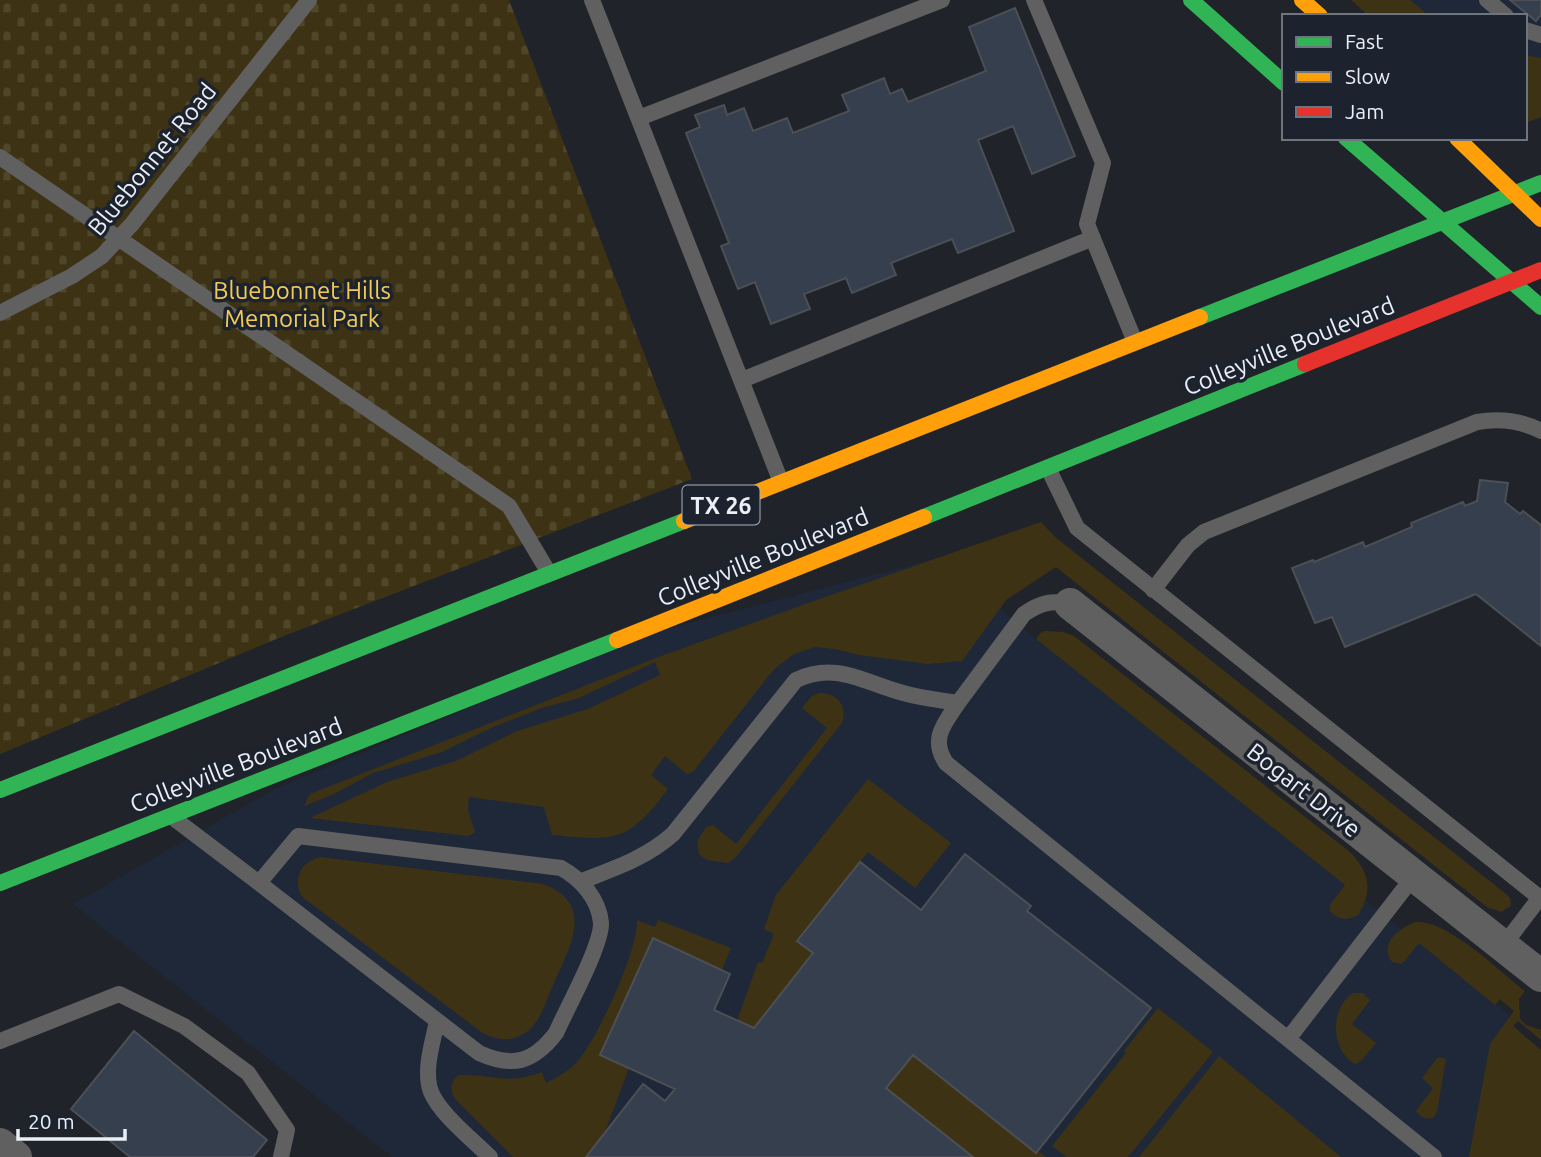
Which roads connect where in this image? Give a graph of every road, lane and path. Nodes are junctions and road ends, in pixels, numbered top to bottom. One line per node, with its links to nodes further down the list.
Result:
1 (309, 0): 20 (lane, Bluebonnet Road)
2 (592, 0): 11 (lane)
3 (942, 0): 11 (lane)
4 (1034, 0): 19 (lane)
5 (1191, 0): 10 (main road)
6 (1302, 0): 8 (main road)
7 (1487, 0): 9 (lane)
8 (1318, 14)
9 (1504, 14)
10 (1282, 81)
11 (639, 118): 26 (lane)
12 (1348, 140): 18 (main road)
13 (1459, 140): 16 (main road)
14 (0, 157): 20 (lane)
15 (1541, 183): 16 (main road, TX 26)
16 (1516, 193): 17 (main road); 18 (main road, TX 26)
17 (1541, 219)
18 (1442, 221): 22 (main road); 25 (main road, TX 26)
19 (1093, 238): 25 (lane); 26 (lane)
20 (118, 239): 24 (lane, Bluebonnet Road); 30 (lane)
21 (1541, 270): 22 (main road, Colleyville Boulevard)
22 (1511, 281): 23 (main road); 28 (main road, Colleyville Boulevard)
23 (1541, 307)
24 (0, 313)
25 (1135, 342): 29 (main road, TX 26)
26 (742, 380): 29 (lane)
27 (1541, 431): 31 (lane)
28 (1048, 468): 31 (lane); 35 (main road, Colleyville Boulevard)
29 (781, 482): 30 (main road, TX 26)
30 (549, 573): 34 (main road, TX 26)
31 (1153, 590): 40 (lane)
32 (1070, 604): 33 (lane); 36 (street, Bogart Drive)
33 (957, 704): 37 (lane); 44 (lane)
34 (0, 790)
35 (170, 815): 38 (main road, Colleyville Boulevard); 39 (lane)
36 (1414, 876): 41 (street, Bogart Drive); 44 (lane)
37 (582, 881): 39 (lane); 43 (lane)
38 (0, 883)
39 (259, 883): 43 (lane)
40 (1541, 897): 41 (lane)
41 (1503, 946): 42 (street, Bogart Drive)
42 (1540, 976)
43 (437, 1021): 49 (lane)
44 (1288, 1038): 50 (lane)
45 (0, 1041): 48 (lane)
46 (0, 1144): 47 (street)
47 (16, 1157)
48 (281, 1157)
49 (490, 1157)
50 (1434, 1157)

